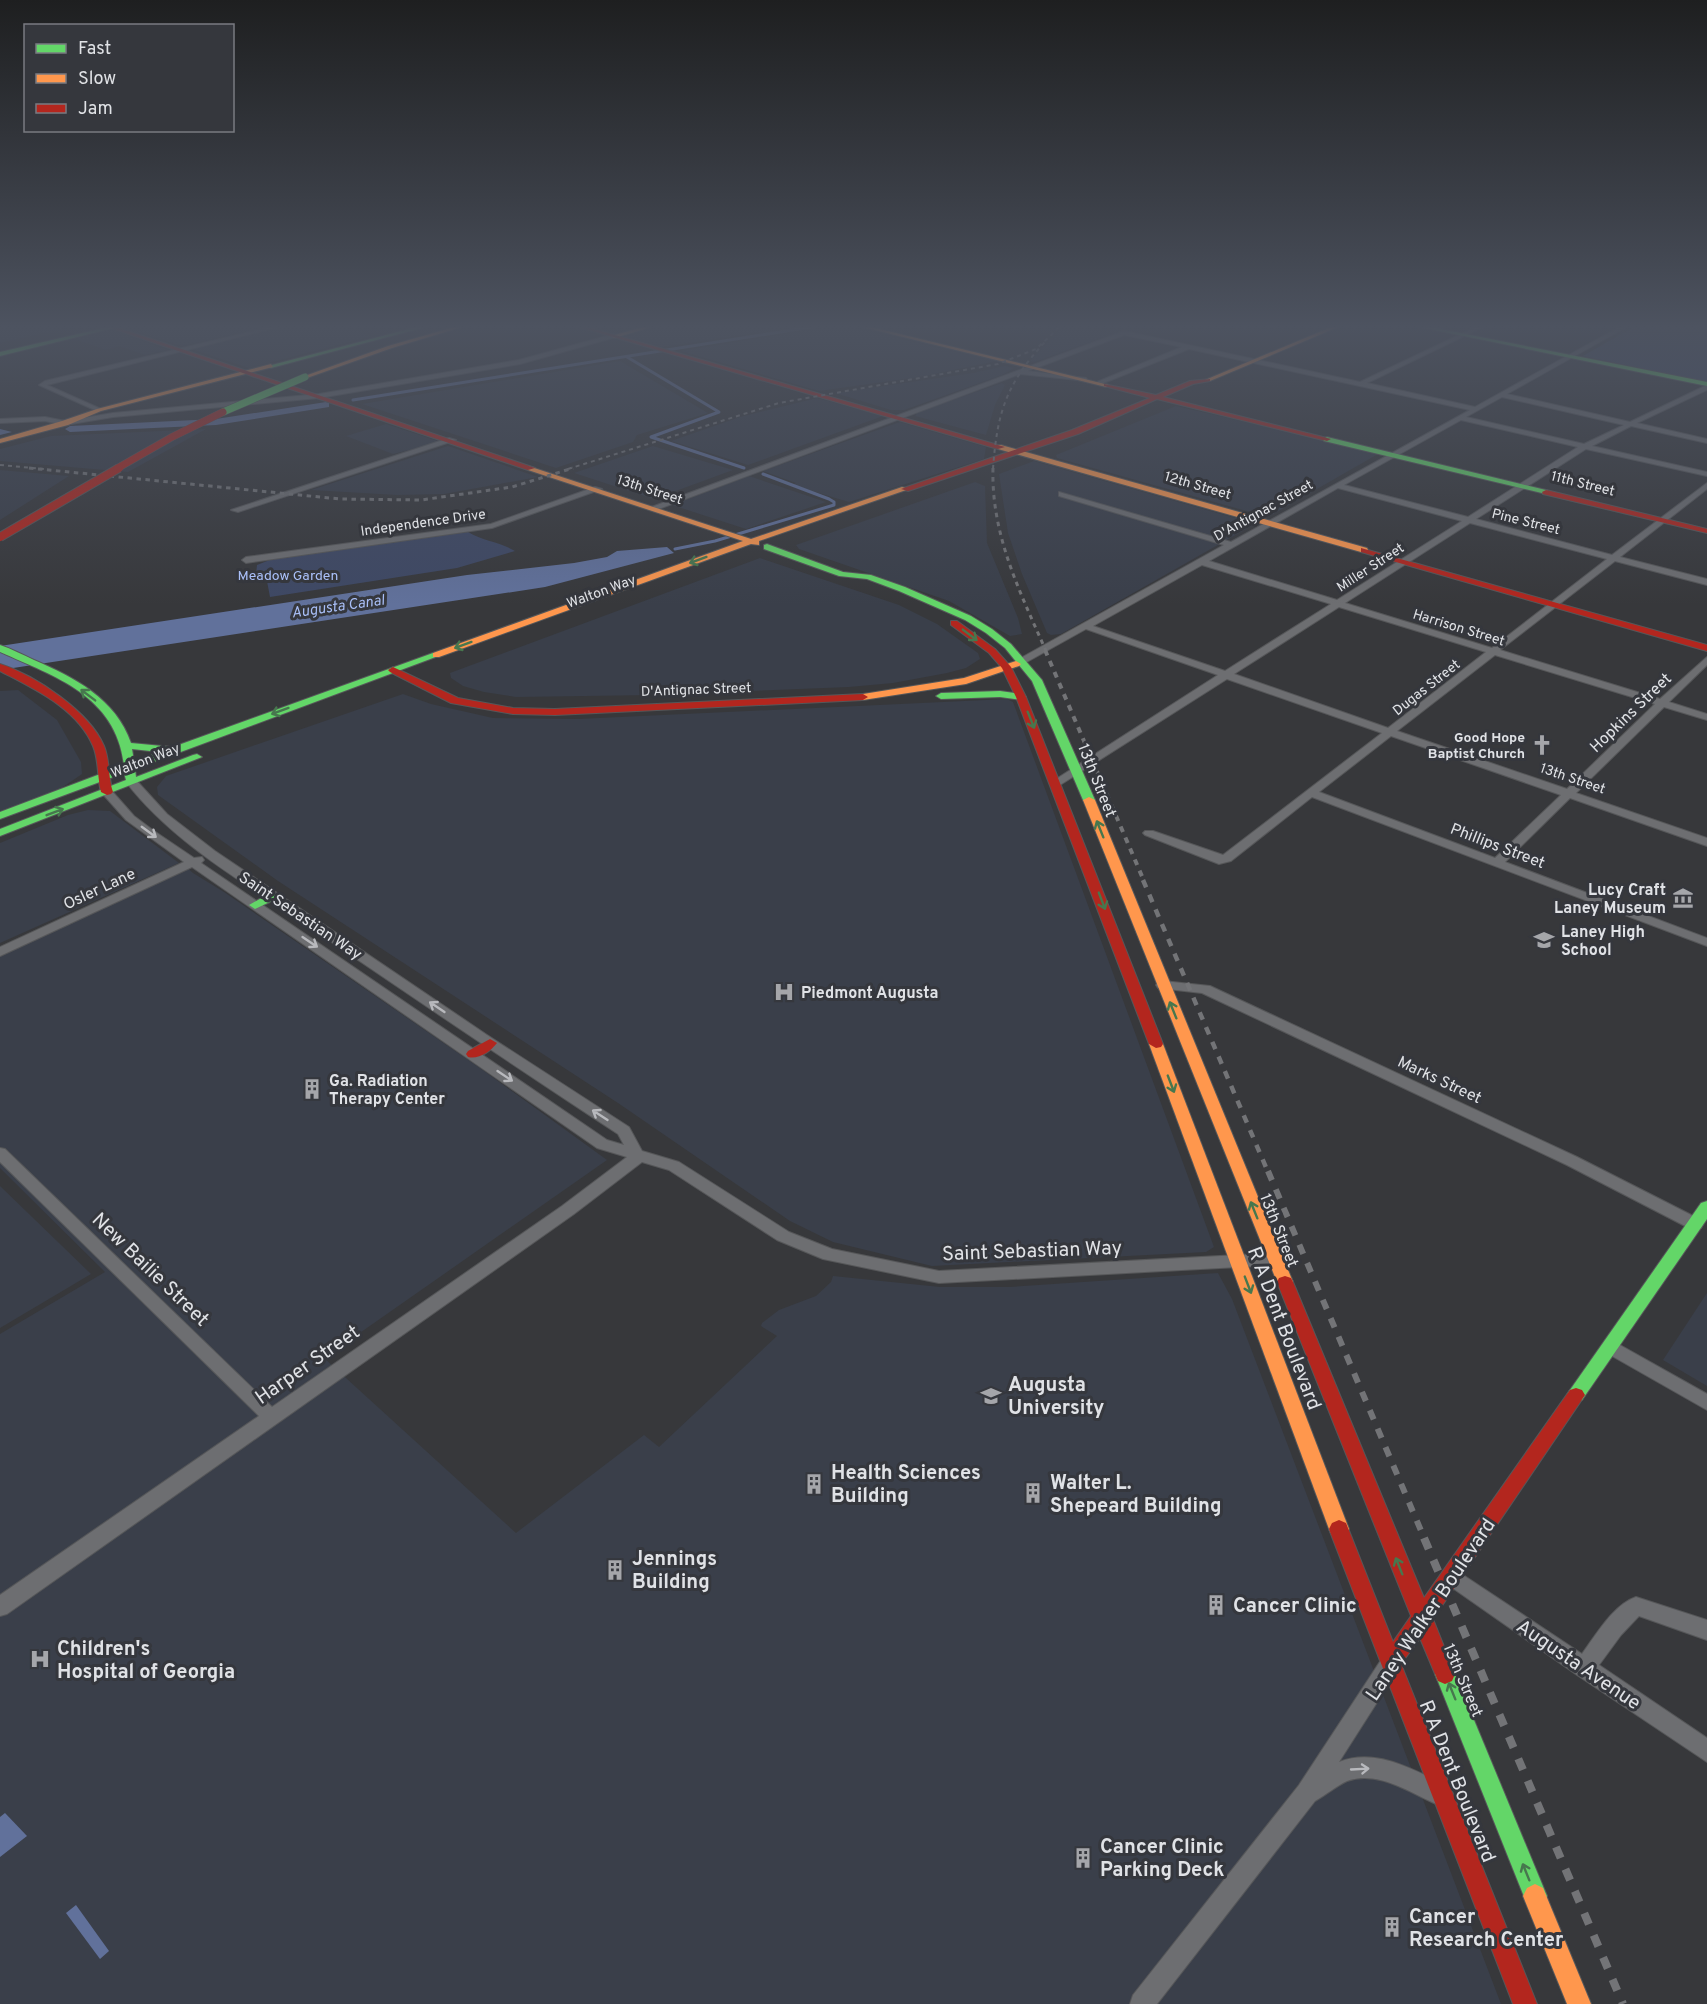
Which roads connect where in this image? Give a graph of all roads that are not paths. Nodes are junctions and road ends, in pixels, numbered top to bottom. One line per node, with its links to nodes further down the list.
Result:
1 (37, 419): 16 (street); 17 (street); 19 (main road)
2 (77, 419): 17 (main road)
3 (92, 419): 17 (street)
4 (195, 419): 38 (main road)
5 (210, 419): 40 (main road, bridge)
6 (388, 419): 20 (main road, 13th Street)
7 (893, 419): 33 (street)
8 (902, 419): 24 (main road, 12th Street)
9 (1109, 419): 24 (main road, Walton Way)
10 (1138, 419): 26 (main road, Walton Way)
11 (1244, 419): 25 (main road, 11th Street)
12 (1460, 419): 25 (street, D'Antignac Street)
13 (1463, 419): 23 (street)
14 (1606, 419): 18 (street)
15 (1641, 419): 18 (street, Miller Street)
16 (0, 421)
17 (65, 423): 19 (main road)
18 (1630, 424): 22 (street); 23 (street, Miller Street)
19 (26, 434): 21 (main road)
20 (452, 440): 31 (main road, 13th Street); 34 (street)
21 (0, 441)
22 (1707, 441)
23 (1585, 446): 27 (street); 30 (street, Miller Street)
24 (1018, 452): 26 (main road, 12th Street); 41 (main road, Walton Way)
25 (1395, 455): 29 (street, D'Antignac Street); 30 (main road, 11th Street)
26 (1037, 457): 37 (main road, 12th Street); 43 (main road, Walton Way)
27 (1707, 474)
28 (1707, 485): 36 (street, Dugas Street)
29 (1338, 486): 35 (street, Pine Street); 37 (street, D'Antignac Street)
30 (1523, 486): 35 (street, Miller Street); 36 (main road, 11th Street)
31 (598, 489): 33 (main road, 13th Street); 45 (street, Independence Drive)
32 (1062, 494): 42 (street)
33 (653, 508): 41 (main road, 13th Street)
34 (235, 510)
35 (1469, 520): 44 (street, Pine Street); 47 (street, Miller Street)
36 (1663, 520): 39 (main road, 11th Street); 44 (street, Dugas Street)
37 (1272, 524): 42 (street, D'Antignac Street); 47 (main road, 12th Street)
38 (0, 525)
39 (1707, 531)
40 (0, 537)
41 (748, 539): 43 (main road, 13th Street); 60 (main road, Walton Way, one-way to 60)
42 (1233, 545): 46 (street, D'Antignac Street)
43 (767, 547): 48 (main road, 13th Street); 60 (main road, Walton Way)
44 (1614, 558): 49 (street, Pine Street); 51 (street, Dugas Street)
45 (246, 560)
46 (1203, 562): 50 (street, Harrison Street); 52 (street, D'Antignac Street)
47 (1404, 562): 50 (street, Miller Street); 51 (main road, 12th Street)
48 (842, 574): 57 (main road, 13th Street); 59 (main road, 13th Street, one-way to 59)
49 (1707, 582)
50 (1338, 604): 55 (street, Harrison Street); 61 (street, Miller Street)
51 (1554, 604): 54 (main road, 12th Street); 55 (street, Dugas Street)
52 (1088, 627): 57 (street, D'Antignac Street); 61 (street, 13th Street)
53 (0, 648): 67 (main road, Saint Sebastian Way, one-way to 53)
54 (1707, 648)
55 (1493, 651): 64 (street, Harrison Street); 66 (street, Dugas Street)
56 (1707, 660): 64 (street, Hopkins Street)
57 (1022, 662): 59 (main road, D'Antignac Street); 70 (main road, 13th Street)
58 (0, 667): 71 (main road, Saint Sebastian Way)
59 (1006, 667): 60 (main road, D'Antignac Street); 62 (main road, D'Antignac Street); 63 (main road, R A Dent Boulevard)
60 (408, 672): 62 (main road, D'Antignac Street); 68 (main road, Walton Way, one-way to 68); 72 (main road, Walton Way)
61 (1227, 675): 66 (street, 13th Street); 70 (street, Miller Street)
62 (872, 697): 63 (main road)
63 (1022, 697): 73 (main road, R A Dent Boulevard, one-way to 73)
64 (1662, 704): 65 (street, Harrison Street); 76 (street, Hopkins Street)
65 (1707, 717)
66 (1390, 731): 75 (street, Dugas Street); 76 (street, 13th Street)
67 (125, 742): 68 (main road); 69 (main road, Saint Sebastian Way)
68 (182, 747): 69 (main road, Walton Way)
69 (128, 768): 71 (main road, Walton Way); 72 (main road, Saint Sebastian Way)
70 (1077, 770): 73 (street, Miller Street); 88 (main road, 13th Street, one-way to 70)
71 (100, 778): 74 (main road, Saint Sebastian Way); 77 (main road, Walton Way)
72 (132, 782): 74 (main road, Walton Way); 81 (street, Saint Sebastian Way)
73 (1056, 783): 96 (main road, R A Dent Boulevard, one-way to 96)
74 (107, 792): 78 (main road, Walton Way, one-way to 74); 83 (street, Saint Sebastian Way, one-way to 83)
75 (1311, 793): 79 (street, Dugas Street); 82 (street, Phillips Street)
76 (1569, 794): 80 (street, 13th Street); 82 (street, Hopkins Street)
77 (0, 816)
78 (0, 833)
79 (1149, 833)
80 (1707, 842)
81 (211, 854): 83 (street, Osler Lane); 84 (street, Saint Sebastian Way)
82 (1498, 862): 86 (street, Phillips Street)
83 (193, 863): 85 (street, Saint Sebastian Way); 87 (street, Osler Lane)
84 (272, 896): 85 (main road); 89 (street, Saint Sebastian Way, one-way to 84)
85 (255, 905): 90 (street, Saint Sebastian Way, one-way to 90)
86 (1707, 942)
87 (0, 951)
88 (1163, 985): 94 (street, Marks Street); 95 (main road, 13th Street, one-way to 88)
89 (490, 1043): 90 (main road); 92 (street, Saint Sebastian Way, one-way to 89)
90 (473, 1054): 92 (street, Saint Sebastian Way, one-way to 92)
91 (0, 1153): 99 (street, New Bailie Street)
92 (638, 1156): 96 (street, Saint Sebastian Way); 99 (street, Harper Street)
93 (1707, 1207): 94 (main road, Laney Walker Boulevard)
94 (1695, 1224): 97 (main road, Laney Walker Boulevard)
95 (1275, 1259): 96 (street, Saint Sebastian Way); 102 (main road, 13th Street, one-way to 95)
96 (1239, 1261): 104 (main road, R A Dent Boulevard, one-way to 104)
97 (1611, 1347): 98 (street); 100 (main road, Laney Walker Boulevard)
98 (1707, 1403)
99 (271, 1417): 101 (street, Harper Street)
100 (1451, 1576): 102 (main road, Laney Walker Boulevard); 105 (street, Augusta Avenue)
101 (0, 1607)
102 (1421, 1620): 104 (main road, Laney Walker Boulevard); 111 (main road, 13th Street, one-way to 102)
103 (1707, 1630): 105 (street)
104 (1391, 1662): 107 (street, Laney Walker Boulevard); 108 (main road, R A Dent Boulevard)
105 (1584, 1668): 106 (street, Augusta Avenue)
106 (1707, 1751)
107 (1307, 1793): 108 (street, one-way to 108); 109 (street, Laney Walker Boulevard)
108 (1446, 1798): 110 (main road, R A Dent Boulevard)
109 (1143, 2004)
110 (1525, 2004)
111 (1579, 2004)

